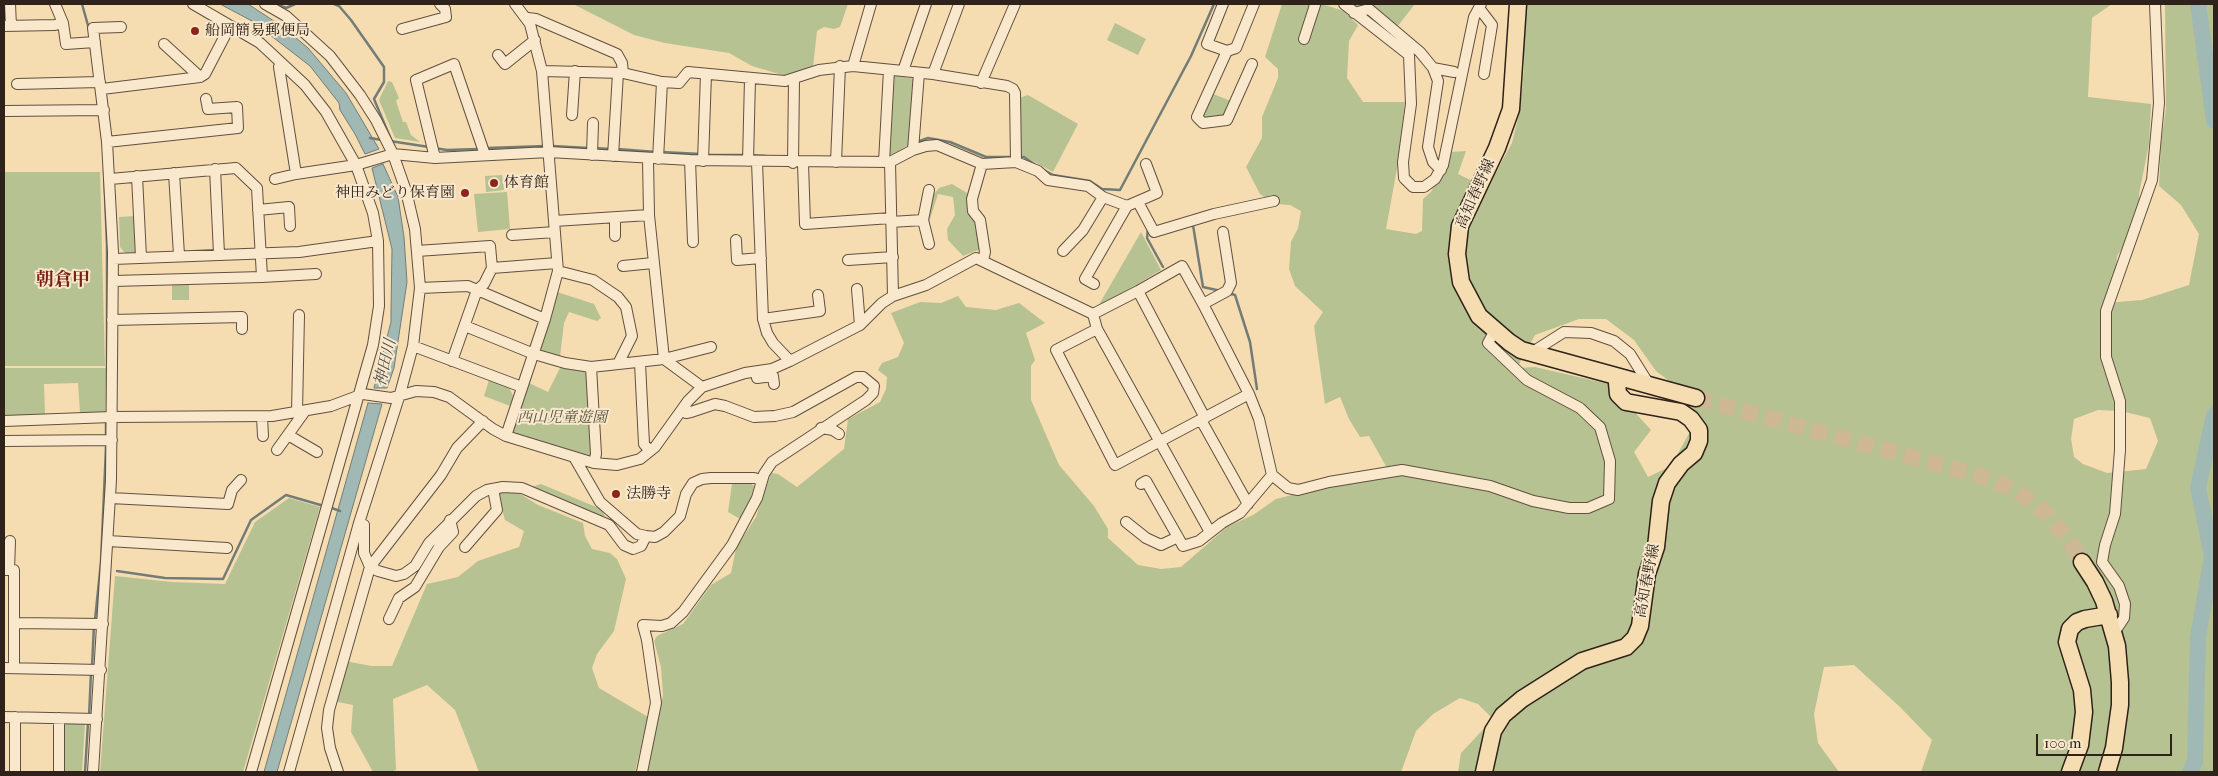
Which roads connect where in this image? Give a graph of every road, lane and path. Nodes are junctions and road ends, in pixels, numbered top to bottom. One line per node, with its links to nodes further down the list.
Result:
1 (10, 4): 21 (street)
2 (55, 4): 20 (street)
3 (193, 4): 22 (street)
4 (265, 4): 63 (street)
5 (440, 4): 24 (street)
6 (515, 4): 19 (street)
7 (870, 4): 34 (street)
8 (926, 4): 39 (street)
9 (959, 4): 44 (street)
10 (1015, 4): 50 (street)
11 (1223, 4): 29 (street)
12 (1254, 4): 29 (street)
13 (1314, 4): 25 (street)
14 (1344, 4): 18 (street)
15 (1518, 4): 141 (main road, 高知春野線)
16 (2155, 4): 203 (street)
17 (1480, 6): 45 (street); 78 (street)
18 (1354, 13): 35 (street); 78 (street)
19 (528, 18): 26 (street); 42 (street)
20 (63, 23): 21 (street); 27 (street)
21 (8, 26)
22 (230, 26): 31 (street); 46 (street)
23 (121, 27): 27 (street)
24 (402, 29)
25 (1304, 39)
26 (535, 40): 30 (street); 36 (street)
27 (92, 42): 52 (street)
28 (164, 44): 46 (street)
29 (1227, 51): 32 (street)
30 (498, 55)
31 (281, 62): 76 (street); 80 (street)
32 (1252, 64)
33 (840, 66): 34 (street); 48 (street); 66 (street)
34 (853, 66): 37 (street)
35 (1433, 68): 41 (street); 78 (street)
36 (542, 70): 38 (street); 60 (street)
37 (889, 70): 39 (street); 68 (street)
38 (575, 71): 42 (street); 56 (street)
39 (904, 71): 40 (street)
40 (919, 72): 44 (street); 59 (street)
41 (1454, 72)
42 (621, 73): 49 (street); 65 (street)
43 (706, 74): 47 (street); 49 (street); 70 (street)
44 (933, 74): 50 (street)
45 (1484, 74)
46 (200, 77): 52 (street)
47 (750, 79): 48 (street); 71 (street)
48 (794, 79): 73 (street)
49 (662, 82): 67 (street)
50 (982, 83): 72 (street)
51 (17, 84): 52 (street)
52 (99, 84): 54 (street)
53 (206, 99): 58 (street)
54 (101, 110): 55 (street); 58 (street)
55 (4, 111)
56 (572, 115)
57 (593, 123): 64 (street)
58 (107, 142): 82 (street)
59 (913, 145): 68 (street); 74 (street)
60 (549, 148): 61 (street); 64 (street); 94 (street)
61 (483, 150): 62 (street); 62 (street)
62 (434, 151): 63 (street)
63 (392, 154): 76 (street); 104 (street)
64 (592, 155): 65 (street)
65 (613, 156): 67 (street)
66 (836, 157): 68 (street); 73 (street)
67 (653, 159): 69 (street); 90 (street)
68 (886, 159): 92 (street)
69 (690, 160): 70 (street); 102 (street)
70 (703, 161): 71 (street)
71 (752, 161): 73 (street); 111 (street)
72 (1016, 162): 74 (street); 85 (street)
73 (798, 163): 92 (street)
74 (982, 164): 115 (street)
75 (1146, 164): 87 (street)
76 (358, 165): 80 (street); 101 (street)
77 (215, 170): 79 (street); 89 (street); 107 (street)
78 (1441, 170)
79 (174, 173): 81 (street); 108 (street)
80 (296, 174): 83 (street)
81 (137, 176): 82 (street); 109 (street)
82 (110, 179): 112 (street)
83 (274, 179)
84 (929, 190): 93 (street)
85 (1103, 197): 88 (street); 105 (street)
86 (1274, 201): 87 (street)
87 (1138, 202): 88 (street)
88 (1127, 206): 124 (street)
89 (258, 210): 95 (street); 106 (street)
90 (649, 215): 91 (street); 116 (street)
91 (615, 218): 94 (street); 99 (street)
92 (891, 220): 93 (street); 110 (street)
93 (923, 220): 103 (street)
94 (554, 221): 96 (street)
95 (290, 226)
96 (555, 232): 98 (street); 118 (street)
97 (1224, 232): 131 (street)
98 (512, 235)
99 (615, 236)
100 (736, 240): 113 (street)
101 (378, 241): 106 (street); 158 (street)
102 (692, 242)
103 (929, 244)
104 (417, 251): 119 (street); 125 (street)
105 (1063, 251)
106 (262, 253): 107 (street); 122 (street)
107 (219, 254): 108 (street)
108 (179, 255): 109 (street)
109 (141, 257): 112 (street)
110 (893, 257): 114 (street); 130 (street)
111 (761, 258): 113 (street); 135 (street)
112 (113, 259): 123 (street)
113 (737, 260): 120 (street)
114 (848, 260)
115 (983, 261): 130 (street); 132 (street)
116 (653, 264): 117 (street); 146 (street)
117 (623, 266)
118 (557, 267): 119 (street); 134 (street); 150 (street)
119 (492, 268): 127 (street)
120 (738, 272)
121 (316, 274): 122 (street)
122 (262, 277): 123 (street)
123 (113, 282): 136 (street)
124 (1094, 284)
125 (420, 288): 127 (street); 142 (street)
126 (857, 289): 137 (street)
127 (477, 290): 134 (street); 138 (street)
128 (1138, 291): 131 (street); 132 (street); 166 (street)
129 (818, 295): 135 (street)
130 (893, 296): 137 (street)
131 (1203, 304): 159 (street)
132 (1093, 314): 140 (street)
133 (299, 315): 163 (street)
134 (546, 319): 145 (street)
135 (764, 319): 148 (street)
136 (112, 320): 139 (street); 165 (street)
137 (860, 325): 148 (street)
138 (465, 326): 145 (street); 147 (street)
139 (242, 329)
140 (1097, 329): 176 (street); 176 (street)
141 (1495, 330): 144 (main road, 高知春野線); 182 (street)
142 (413, 346): 147 (street); 160 (street)
143 (711, 347): 146 (street)
144 (1531, 353): 153 (main road, 高知春野線); 155 (street)
145 (534, 354): 151 (street); 156 (street)
146 (664, 359): 149 (street); 157 (street)
147 (452, 361): 156 (street)
148 (790, 361): 152 (street)
149 (640, 363): 150 (street); 179 (street)
150 (618, 364): 151 (street)
151 (591, 367): 181 (street)
152 (750, 372): 154 (street); 157 (street)
153 (1619, 377): 155 (main road, 高知春野線); 219 (main road, 高知春野線)
154 (774, 384)
155 (1650, 386): 161 (main road, 高知春野線)
156 (522, 387): 173 (street)
157 (702, 387): 162 (street)
158 (361, 394): 160 (street); 163 (street); 215 (street)
159 (1249, 394): 166 (street); 182 (street)
160 (396, 396): 168 (street); 191 (street)
161 (1696, 398)
162 (682, 410): 169 (street); 179 (street)
163 (301, 411): 164 (street); 171 (street)
164 (262, 416): 165 (street); 172 (street)
165 (111, 417): 167 (street); 174 (street)
166 (1203, 419): 176 (street); 188 (street)
167 (4, 421)
168 (482, 421): 173 (street); 200 (street)
169 (820, 428): 170 (street); 184 (street)
170 (839, 434)
171 (288, 435): 177 (street); 178 (street)
172 (263, 436)
173 (506, 436): 180 (street)
174 (112, 440): 175 (street); 187 (street)
175 (4, 441)
176 (1160, 442): 192 (street)
177 (278, 450)
178 (317, 452)
179 (650, 452): 181 (street)
180 (574, 457): 181 (street); 193 (street)
181 (594, 463)
182 (1272, 476): 188 (street)
183 (241, 480): 187 (street)
184 (762, 480): 193 (street); 218 (street)
185 (1141, 484): 194 (street)
186 (493, 489): 189 (street); 193 (street); 197 (street)
187 (110, 498): 196 (street)
188 (1248, 504): 192 (street)
189 (450, 520): 200 (street); 202 (street)
190 (1126, 522): 194 (street)
191 (359, 523): 200 (street); 216 (street)
192 (1210, 532): 194 (street)
193 (646, 536)
194 (1178, 537)
195 (10, 541): 201 (street)
196 (108, 541): 198 (street); 205 (street)
197 (465, 547)
198 (227, 548)
199 (2082, 562): 203 (main road)
200 (370, 567): 217 (street)
201 (6, 570): 204 (street)
202 (389, 619)
203 (2111, 622): 220 (main road); 221 (main road)
204 (14, 623): 205 (street); 206 (street)
205 (97, 624): 207 (street)
206 (9, 668): 207 (street)
207 (95, 670): 211 (street)
208 (4, 717): 209 (street)
209 (15, 717): 210 (street); 212 (street)
210 (59, 718): 211 (street); 213 (street)
211 (91, 718): 214 (street)
212 (15, 772)
213 (60, 772)
214 (94, 772)
215 (251, 772)
216 (290, 772)
217 (338, 772)
218 (642, 772)
219 (1484, 772)
220 (2070, 772)
221 (2107, 772)

